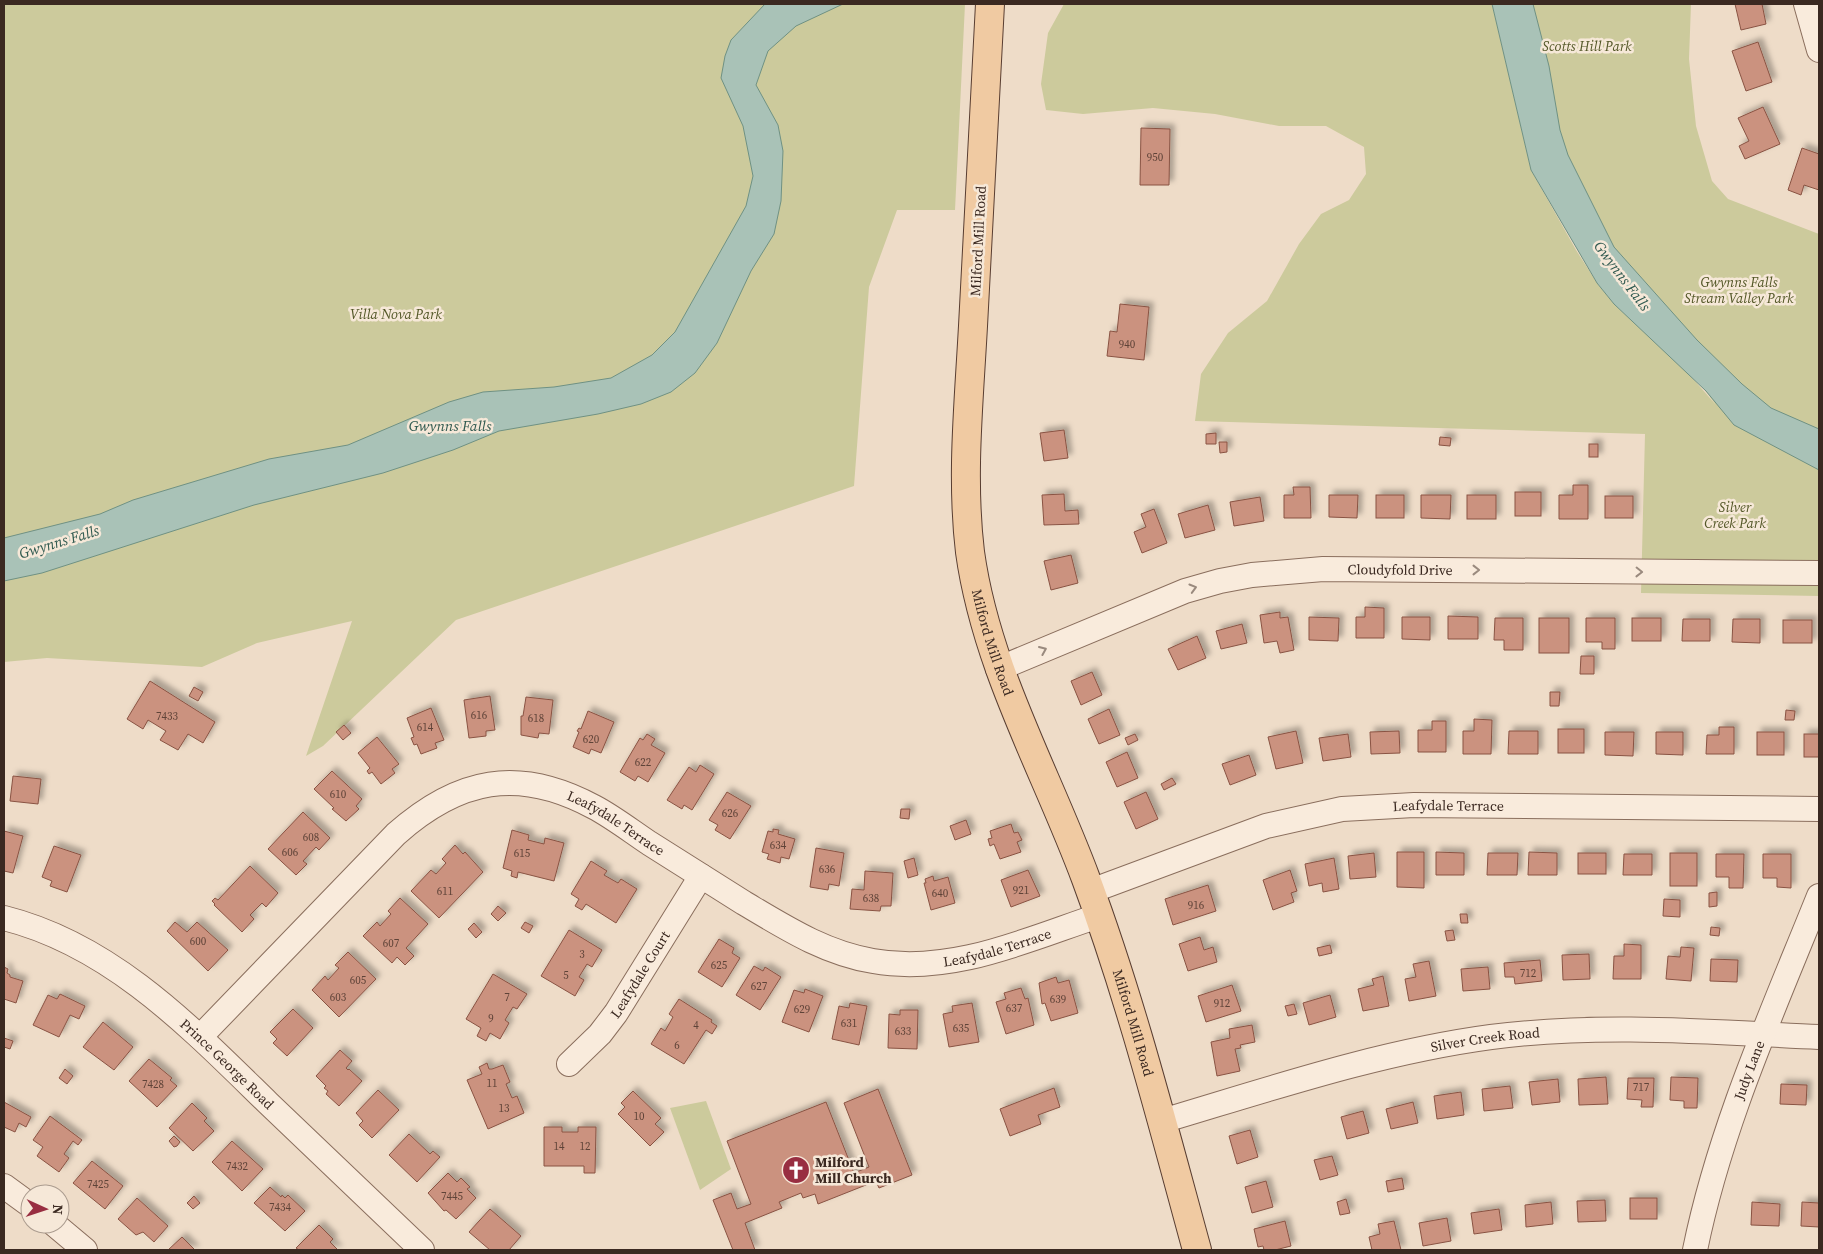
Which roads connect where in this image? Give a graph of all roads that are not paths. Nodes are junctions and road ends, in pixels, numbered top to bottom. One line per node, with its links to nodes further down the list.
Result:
1 (990, 4): 5 (main road, Milford Mill Road)
2 (1806, 4): 3 (street)
3 (1819, 50)
4 (1819, 574): 5 (street, Cloudyfold Drive, one-way to 4)
5 (998, 669): 9 (main road, Milford Mill Road)
6 (1819, 809): 9 (street, Leafydale Terrace)
7 (702, 876): 9 (street, Leafydale Terrace); 12 (street, Leafydale Terrace); 14 (street, Leafydale Court)
8 (1819, 896): 11 (street, Judy Lane)
9 (1094, 904): 15 (main road, Milford Mill Road)
10 (4, 918): 12 (street, Prince George Road)
11 (1763, 1034): 13 (street, Silver Creek Road); 15 (street, Silver Creek Road); 22 (street, Judy Lane)
12 (200, 1037): 20 (street, Prince George Road)
13 (1819, 1037)
14 (569, 1064)
15 (1162, 1121): 21 (main road, Milford Mill Road)
16 (4, 1186): 17 (street)
17 (20, 1198)
18 (66, 1234): 19 (street)
19 (85, 1250)
20 (422, 1250)
21 (1197, 1250)
22 (1695, 1250)

